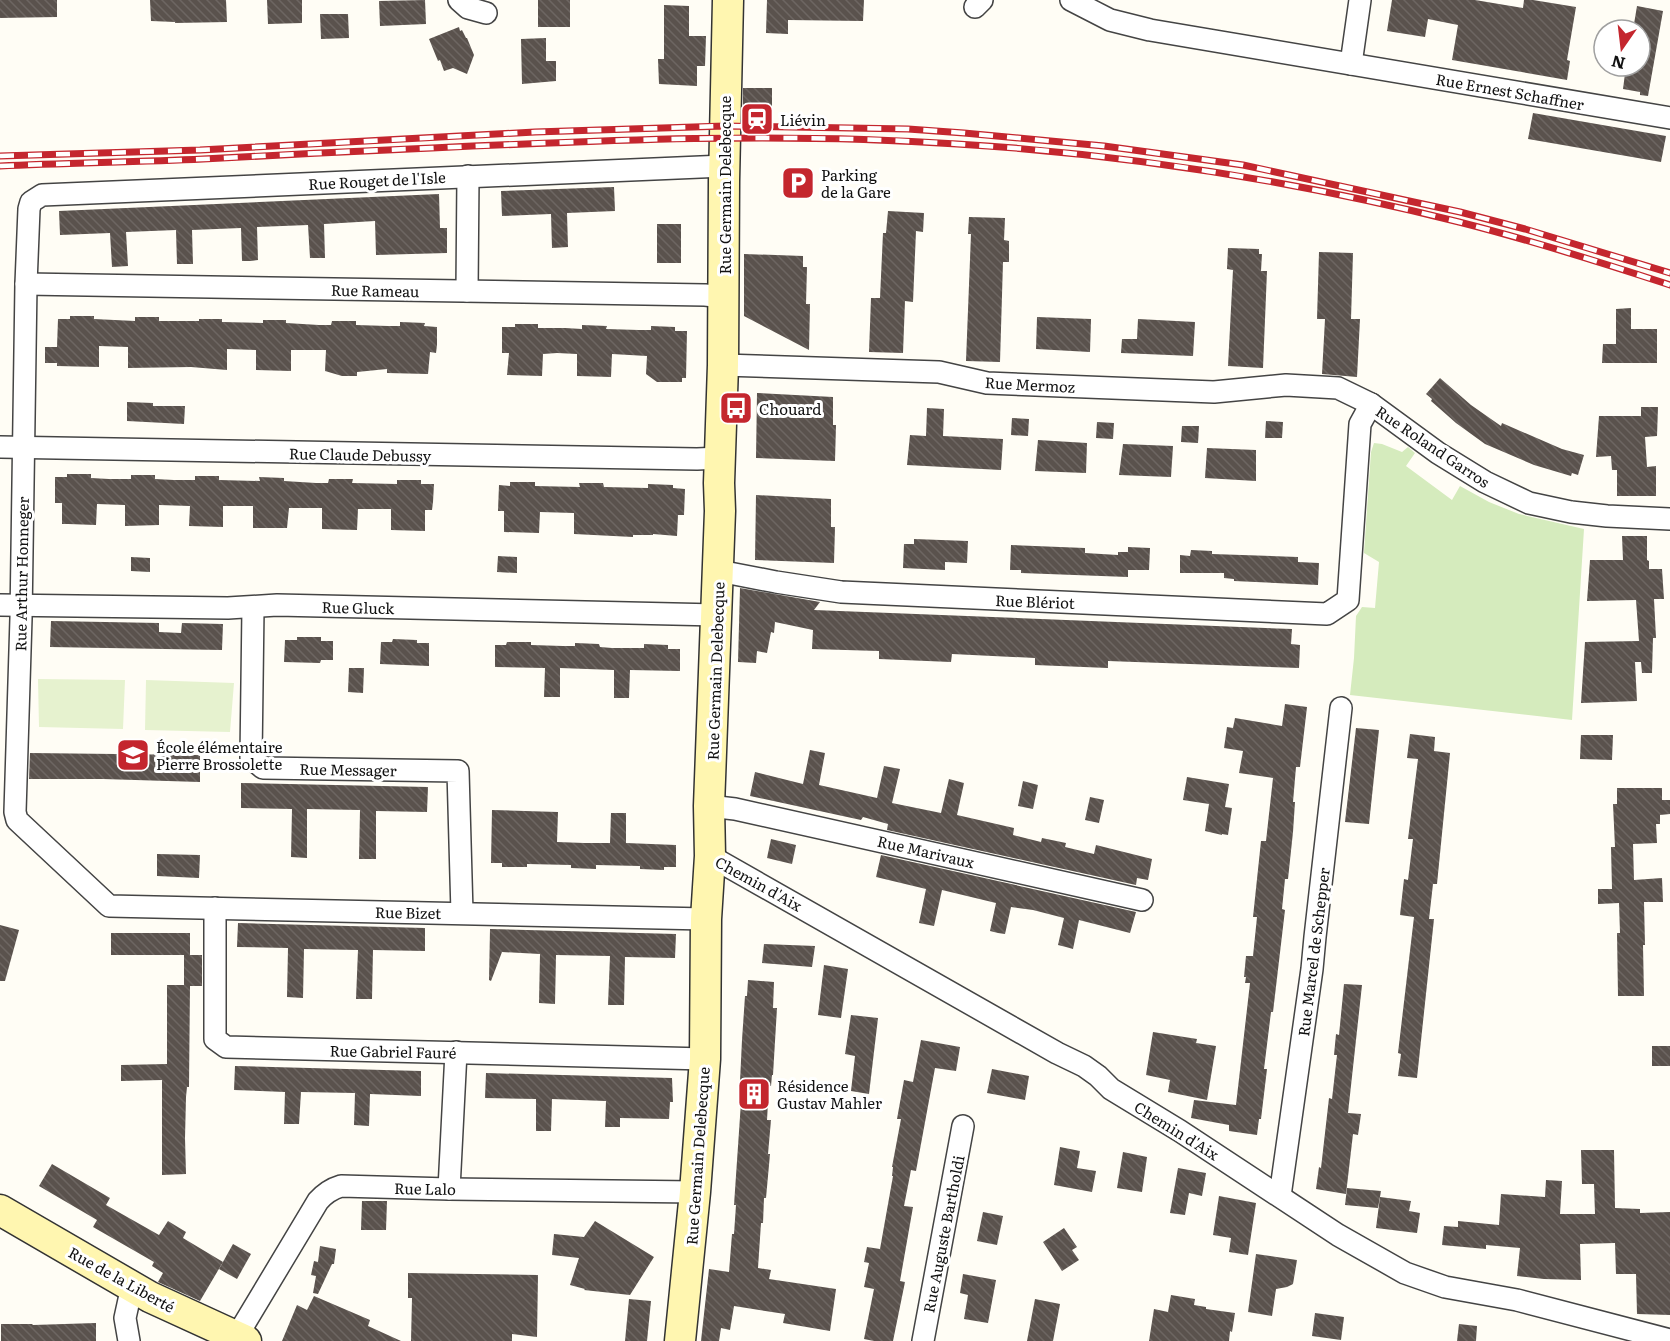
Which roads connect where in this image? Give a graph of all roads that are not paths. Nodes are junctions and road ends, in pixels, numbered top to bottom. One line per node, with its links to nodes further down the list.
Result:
1 (459, 0): 5 (street)
2 (728, 0): 8 (street, Rue Germain Delebecque)
3 (1071, 0): 6 (street, Rue Ernest Schaffner)
4 (1360, 0): 6 (street)
5 (486, 13)
6 (1351, 64): 7 (street, Rue Ernest Schaffner)
7 (1670, 118)
8 (724, 166): 9 (street, Rue Rouget de l'Isle); 13 (street, Rue Germain Delebecque)
9 (468, 176): 10 (street, Rue Rouget de l'Isle); 12 (street)
10 (32, 202): 11 (street, Rue Arthur Honneger)
11 (26, 284): 12 (street, Rue Rameau); 17 (street, Rue Arthur Honneger)
12 (466, 291): 13 (street, Rue Rameau)
13 (724, 297): 14 (street, Rue Germain Delebecque)
14 (723, 365): 15 (street, Rue Mermoz); 18 (street, Rue Germain Delebecque)
15 (1371, 404): 19 (street, Rue Roland Garros); 20 (street, Rue Blériot)
16 (0, 447): 17 (street, Rue Claude Debussy)
17 (23, 448): 18 (street, Rue Claude Debussy); 21 (street, Rue Arthur Honneger)
18 (720, 458): 20 (street, Rue Germain Delebecque)
19 (1670, 519)
20 (719, 571): 23 (street, Rue Germain Delebecque)
21 (10, 605): 22 (street, Rue Gluck); 28 (street, Rue Arthur Honneger)
22 (253, 608): 23 (street, Rue Gluck); 30 (street, Rue Messager)
23 (717, 615): 25 (street, Rue Germain Delebecque)
24 (1341, 708): 37 (street, Rue Marcel de Schepper)
25 (709, 806): 26 (street, Rue Germain Delebecque); 27 (street, Rue Marivaux)
26 (710, 856): 31 (street, Rue Germain Delebecque); 37 (street, Chemin d'Aix)
27 (1142, 900)
28 (109, 906): 29 (street, Rue Bizet)
29 (215, 908): 30 (street, Rue Bizet); 32 (street, Rue Gabriel Fauré)
30 (462, 913): 31 (street, Rue Bizet)
31 (706, 919): 33 (street, Rue Germain Delebecque)
32 (456, 1052): 33 (street, Rue Gabriel Fauré); 35 (street)
33 (705, 1059): 36 (street, Rue Germain Delebecque)
34 (963, 1126): 44 (street, Rue Auguste Bartholdi)
35 (449, 1189): 36 (street, Rue Lalo); 40 (street, Rue Lalo)
36 (695, 1192): 43 (street, Rue Germain Delebecque)
37 (1280, 1196): 41 (street, Chemin d'Aix)
38 (0, 1210): 39 (street, Rue de la Liberté)
39 (132, 1286): 40 (street, Rue de la Liberté); 42 (street)
40 (239, 1340)
41 (1670, 1340)
42 (129, 1341)
43 (680, 1341)
44 (923, 1341)

